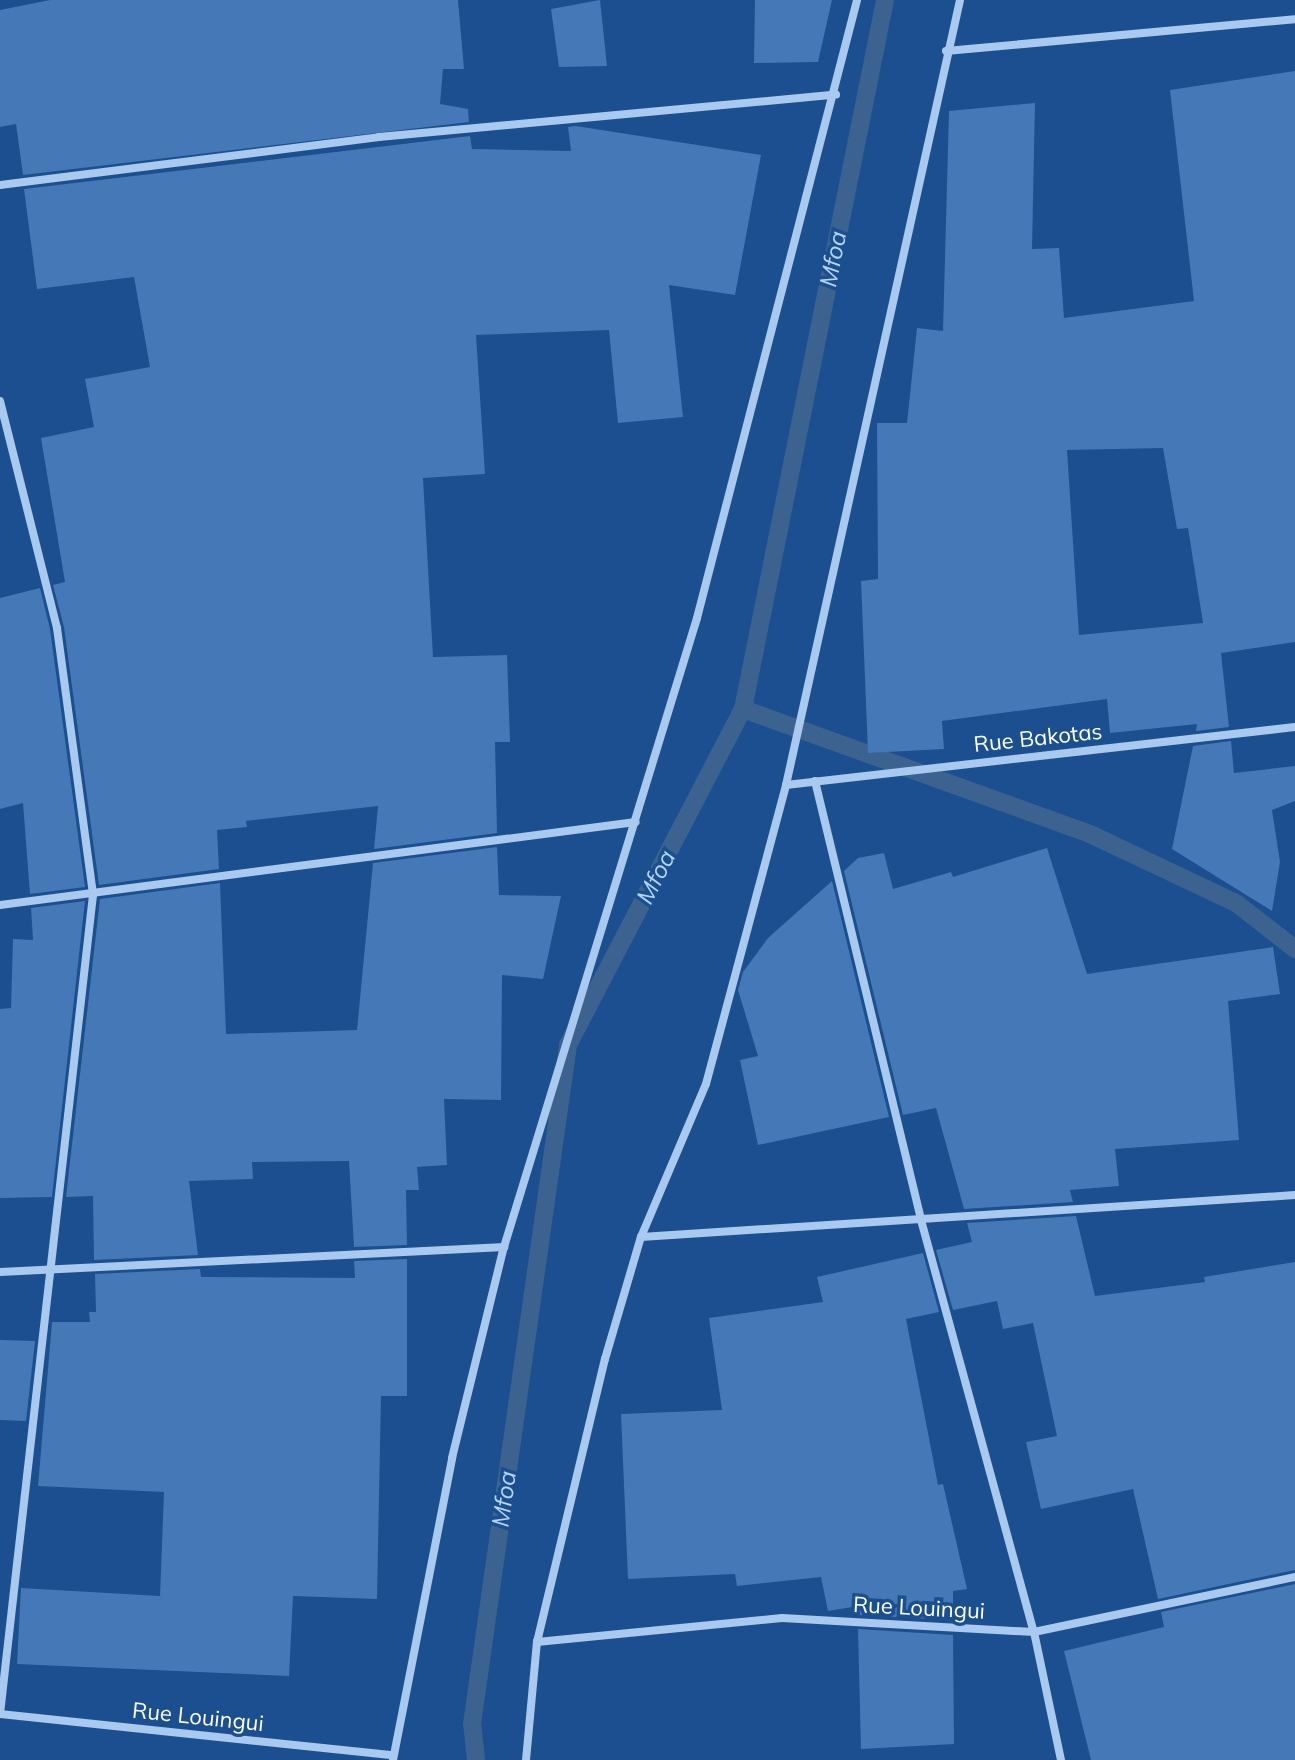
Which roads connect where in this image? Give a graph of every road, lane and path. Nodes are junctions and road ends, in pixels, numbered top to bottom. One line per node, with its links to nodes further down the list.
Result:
1 (857, 0): 5 (street)
2 (960, 0): 4 (street)
3 (1295, 19): 4 (street)
4 (946, 51): 10 (street)
5 (836, 95): 6 (street); 11 (street)
6 (0, 185)
7 (0, 401): 12 (street)
8 (1295, 727): 9 (street, Rue Bakotas)
9 (815, 781): 10 (street, Rue Bakotas); 15 (street)
10 (786, 785): 16 (street)
11 (636, 822): 12 (street); 17 (street)
12 (93, 895): 13 (street); 18 (street)
13 (0, 905)
14 (1295, 1195): 15 (street)
15 (921, 1220): 16 (street); 21 (street)
16 (641, 1237): 22 (street)
17 (504, 1247): 18 (street); 25 (street)
18 (49, 1269): 19 (street); 23 (street)
19 (0, 1272)
20 (1295, 1577): 21 (street, Rue Louingui)
21 (1034, 1632): 22 (street, Rue Louingui); 27 (street)
22 (537, 1642): 26 (street)
23 (2, 1674): 24 (street)
24 (0, 1714): 25 (street, Rue Louingui)
25 (393, 1758)
26 (526, 1760)
27 (1061, 1760)

